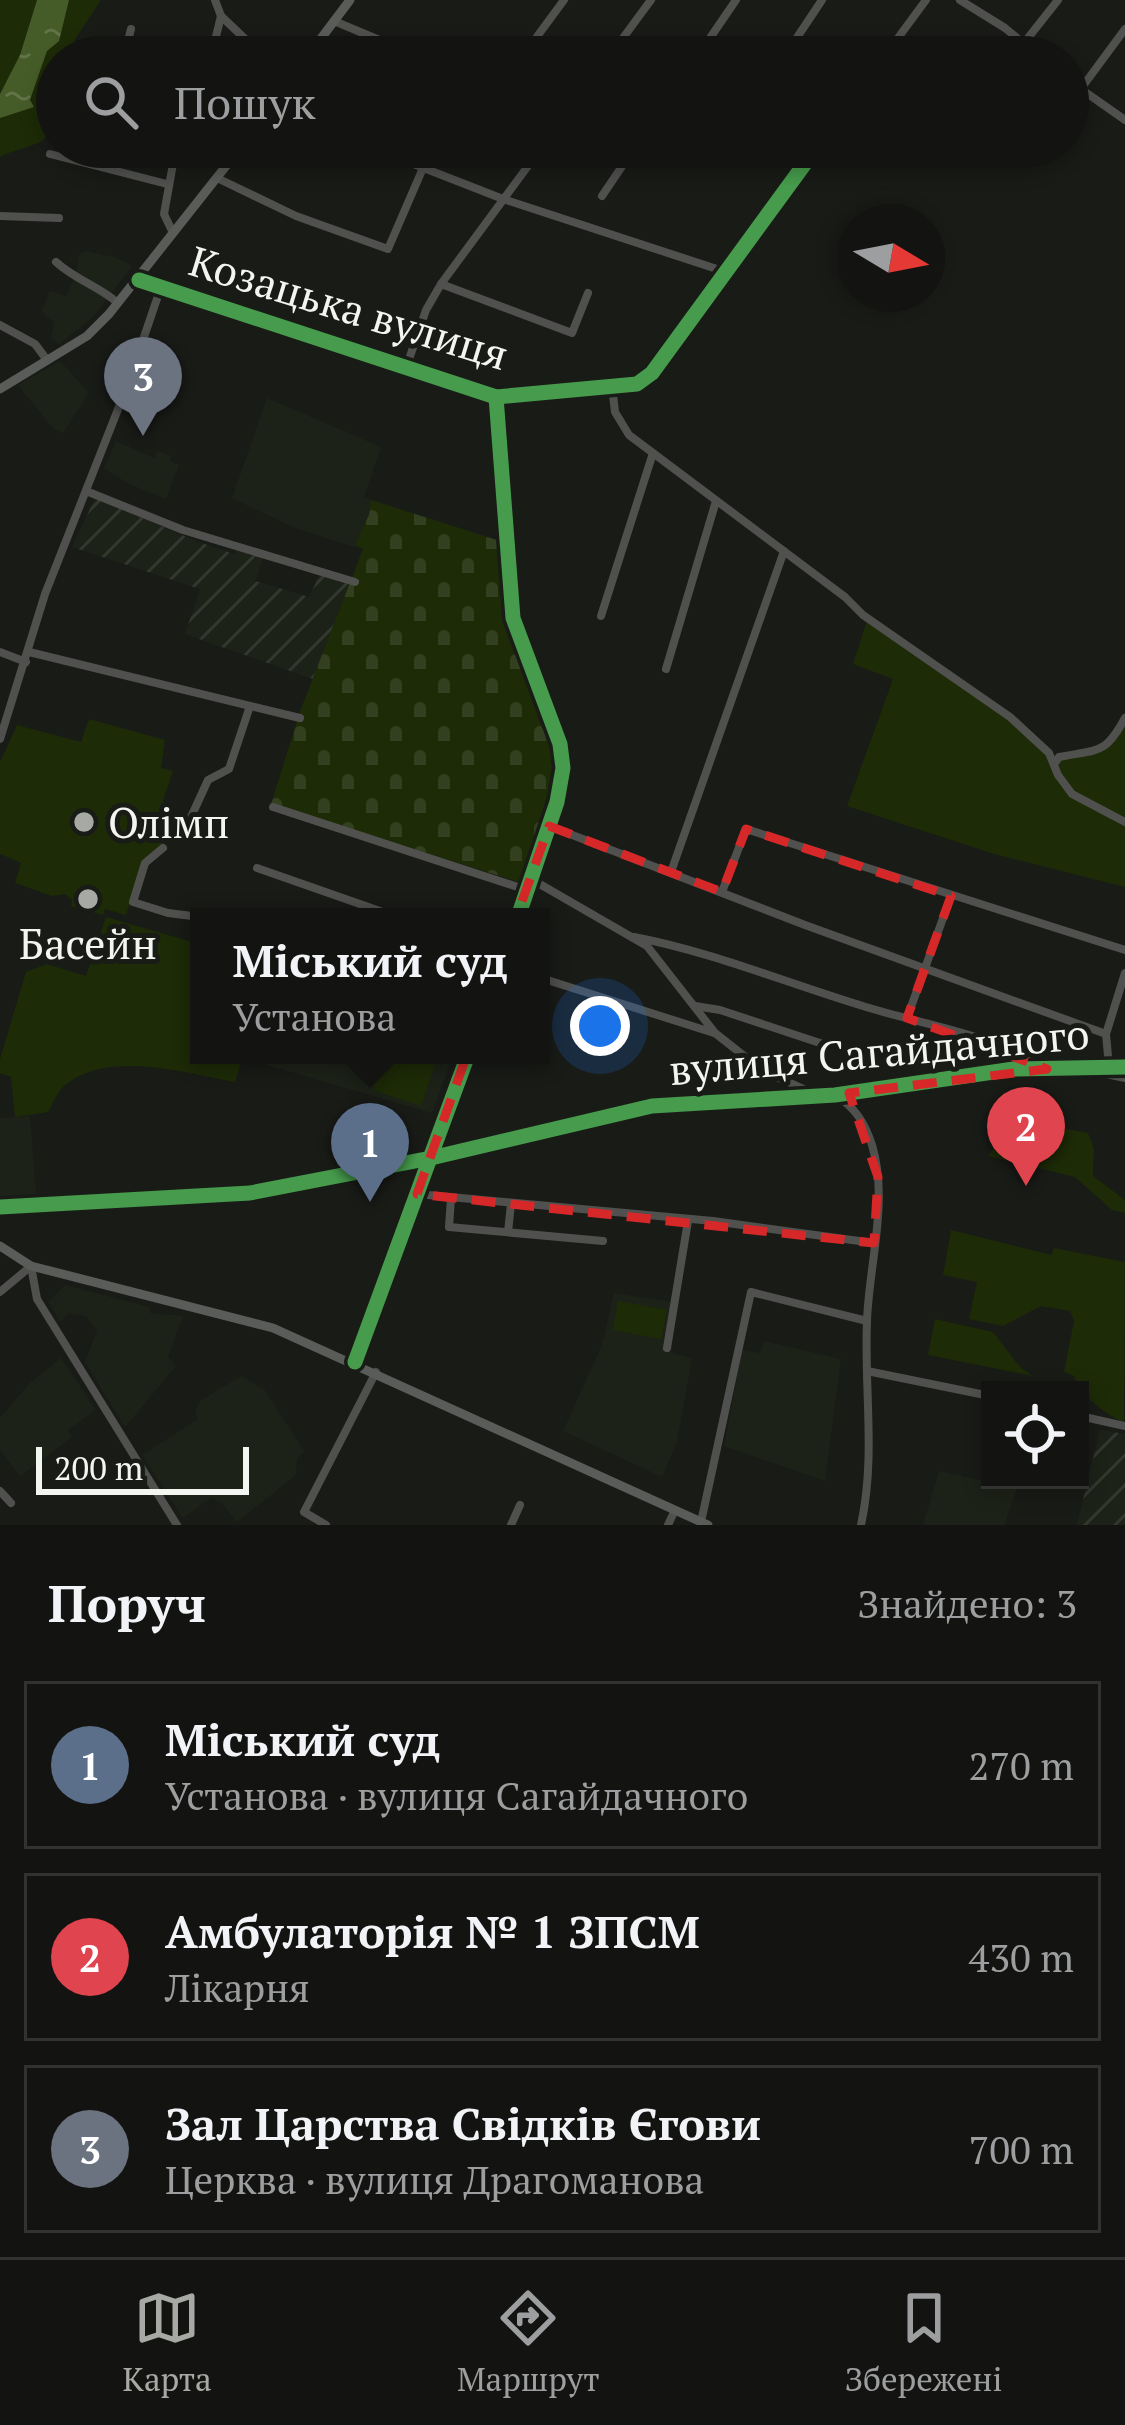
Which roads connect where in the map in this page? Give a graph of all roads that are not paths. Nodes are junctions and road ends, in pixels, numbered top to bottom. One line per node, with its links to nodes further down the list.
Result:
1 (215, 0): 10 (street)
2 (350, 0): 11 (main road)
3 (564, 0): 19 (street)
4 (651, 0): 20 (street)
5 (736, 0): 21 (street)
6 (821, 0): 22 (street)
7 (926, 0): 23 (street)
8 (960, 0): 24 (street)
9 (1058, 0): 25 (street)
10 (221, 16): 15 (street); 16 (street)
11 (334, 21): 17 (main road); 18 (street)
12 (131, 29): 14 (street)
13 (1125, 29): 26 (street)
14 (129, 36)
15 (216, 36)
16 (242, 36)
17 (323, 36)
18 (370, 36)
19 (537, 36)
20 (624, 36)
21 (711, 36)
22 (798, 36)
23 (899, 36)
24 (1012, 36)
25 (1030, 36)
26 (1089, 78)
27 (1089, 96): 28 (street)
28 (1125, 120)
29 (105, 168): 38 (street)
30 (171, 168): 38 (street)
31 (225, 168): 37 (main road)
32 (423, 168): 37 (street)
33 (425, 168): 40 (street)
34 (526, 168): 40 (street)
35 (621, 168): 39 (street)
36 (802, 168): 45 (street)
37 (217, 178): 43 (main road)
38 (167, 184): 43 (street)
39 (602, 196)
40 (502, 199): 45 (street); 47 (street)
41 (0, 216): 42 (street)
42 (59, 218)
43 (174, 234): 46 (main road)
44 (56, 262): 50 (street)
45 (726, 272): 54 (street)
46 (139, 280): 48 (street, Козацька вулиця); 50 (main road)
47 (441, 284): 49 (street); 53 (street)
48 (160, 287): 53 (street, Козацька вулиця); 58 (street)
49 (588, 293)
50 (118, 303): 52 (main road)
51 (0, 325): 52 (street)
52 (47, 360): 55 (main road)
53 (406, 368): 56 (street, Козацька вулиця)
54 (611, 386): 56 (street, Козацька вулиця); 57 (street)
55 (0, 389)
56 (496, 397): 73 (street)
57 (652, 453): 59 (street); 62 (street)
58 (86, 491): 61 (street); 64 (street)
59 (716, 501): 60 (street); 65 (street)
60 (784, 551): 70 (street); 77 (street)
61 (355, 582)
62 (601, 616)
63 (0, 656): 64 (street)
64 (27, 657): 66 (street); 69 (street)
65 (667, 669)
66 (250, 706): 67 (street); 74 (street)
67 (300, 718)
68 (1125, 718): 70 (street)
69 (0, 739)
70 (1054, 764): 72 (street)
71 (273, 807): 78 (street)
72 (1125, 823)
73 (549, 826): 77 (street); 78 (street)
74 (186, 828)
75 (163, 848): 83 (street)
76 (257, 868): 81 (street)
77 (671, 873): 79 (street)
78 (529, 885): 82 (street); 84 (street)
79 (722, 892): 80 (street); 86 (street)
80 (951, 896): 85 (street); 86 (street)
81 (372, 908)
82 (521, 908)
83 (190, 916)
84 (634, 937): 89 (street); 90 (street)
85 (1125, 950)
86 (922, 968): 90 (street); 92 (street)
87 (1125, 973): 92 (street)
88 (550, 981): 91 (street)
89 (694, 1006): 91 (street); 93 (street)
90 (907, 1018): 97 (street)
91 (715, 1033): 102 (street)
92 (1106, 1034): 96 (street)
93 (823, 1044)
94 (465, 1064): 104 (street)
95 (1125, 1066): 96 (street, вулиця Сагайдачного)
96 (1108, 1067): 98 (street, вулиця Сагайдачного)
97 (1047, 1069): 98 (street, вулиця Сагайдачного); 100 (street, вулиця Сагайдачного)
98 (1086, 1069): 99 (street)
99 (1125, 1078)
100 (859, 1091): 101 (street, вулиця Сагайдачного); 103 (street)
101 (835, 1095): 102 (street, вулиця Сагайдачного); 103 (street)
102 (817, 1096): 104 (street, вулиця Сагайдачного)
103 (858, 1113): 112 (street)
104 (431, 1158): 105 (street); 108 (street, вулиця Сагайдачного)
105 (417, 1194): 106 (street); 118 (street)
106 (452, 1198): 107 (street); 110 (street)
107 (511, 1204): 109 (street); 110 (street)
108 (0, 1207)
109 (688, 1221): 112 (street); 117 (street)
110 (508, 1232): 111 (street)
111 (603, 1241)
112 (874, 1244): 116 (street)
113 (0, 1246): 114 (main road)
114 (31, 1266): 115 (street); 118 (main road); 129 (street)
115 (0, 1292)
116 (867, 1321): 119 (street); 128 (street)
117 (667, 1348)
118 (355, 1362): 120 (main road)
119 (867, 1371): 121 (street); 133 (street)
120 (376, 1372): 127 (main road); 130 (street)
121 (981, 1394)
122 (1089, 1418): 123 (street)
123 (1125, 1426)
124 (0, 1491): 125 (street)
125 (11, 1502)
126 (520, 1504): 131 (street)
127 (675, 1510): 128 (main road); 132 (street)
128 (704, 1523)
129 (177, 1525)
130 (326, 1525)
131 (511, 1525)
132 (668, 1525)
133 (861, 1525)

